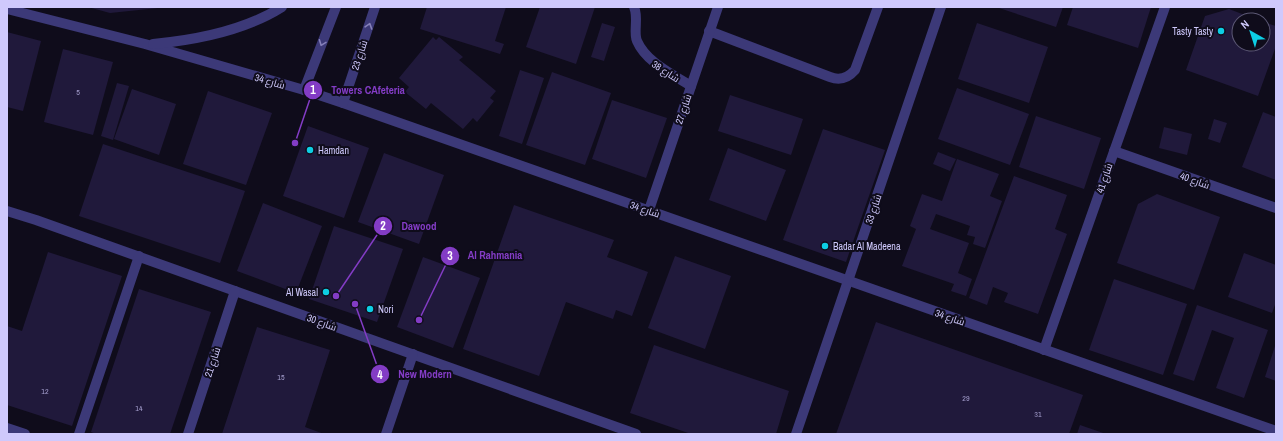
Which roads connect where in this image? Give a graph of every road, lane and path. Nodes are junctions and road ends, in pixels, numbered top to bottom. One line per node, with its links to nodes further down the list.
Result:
1 (282, 7): 11 (street)
2 (336, 7): 13 (street, one-way to 13)
3 (375, 7): 14 (street, شارع 23, one-way to 3)
4 (634, 7): 12 (street, شارع 38)
5 (718, 7): 10 (street, شارع 27)
6 (878, 7): 10 (street)
7 (941, 7): 20 (street, شارع 33)
8 (1165, 7): 15 (street, شارع 41)
9 (7, 9): 11 (street, شارع 34)
10 (710, 31): 12 (street, شارع 27)
11 (145, 44): 13 (street, شارع 34)
12 (691, 86): 17 (street, شارع 27)
13 (304, 90): 14 (street, شارع 34)
14 (343, 103): 17 (street, شارع 34)
15 (1114, 151): 16 (street, شارع 40); 22 (street, شارع 41)
16 (1276, 208)
17 (649, 210): 20 (street, شارع 34)
18 (7, 211): 19 (street, شارع 30)
19 (139, 256): 21 (street, شارع 30); 27 (street)
20 (848, 281): 22 (street, شارع 34); 31 (street, شارع 33)
21 (235, 291): 23 (street, شارع 30); 28 (street, شارع 21)
22 (1044, 350): 25 (street, شارع 34)
23 (414, 354): 29 (street); 30 (street, شارع 30)
24 (7, 428): 26 (street)
25 (1276, 431)
26 (25, 434)
27 (78, 434)
28 (188, 434)
29 (386, 434)
30 (636, 434)
31 (796, 434)

